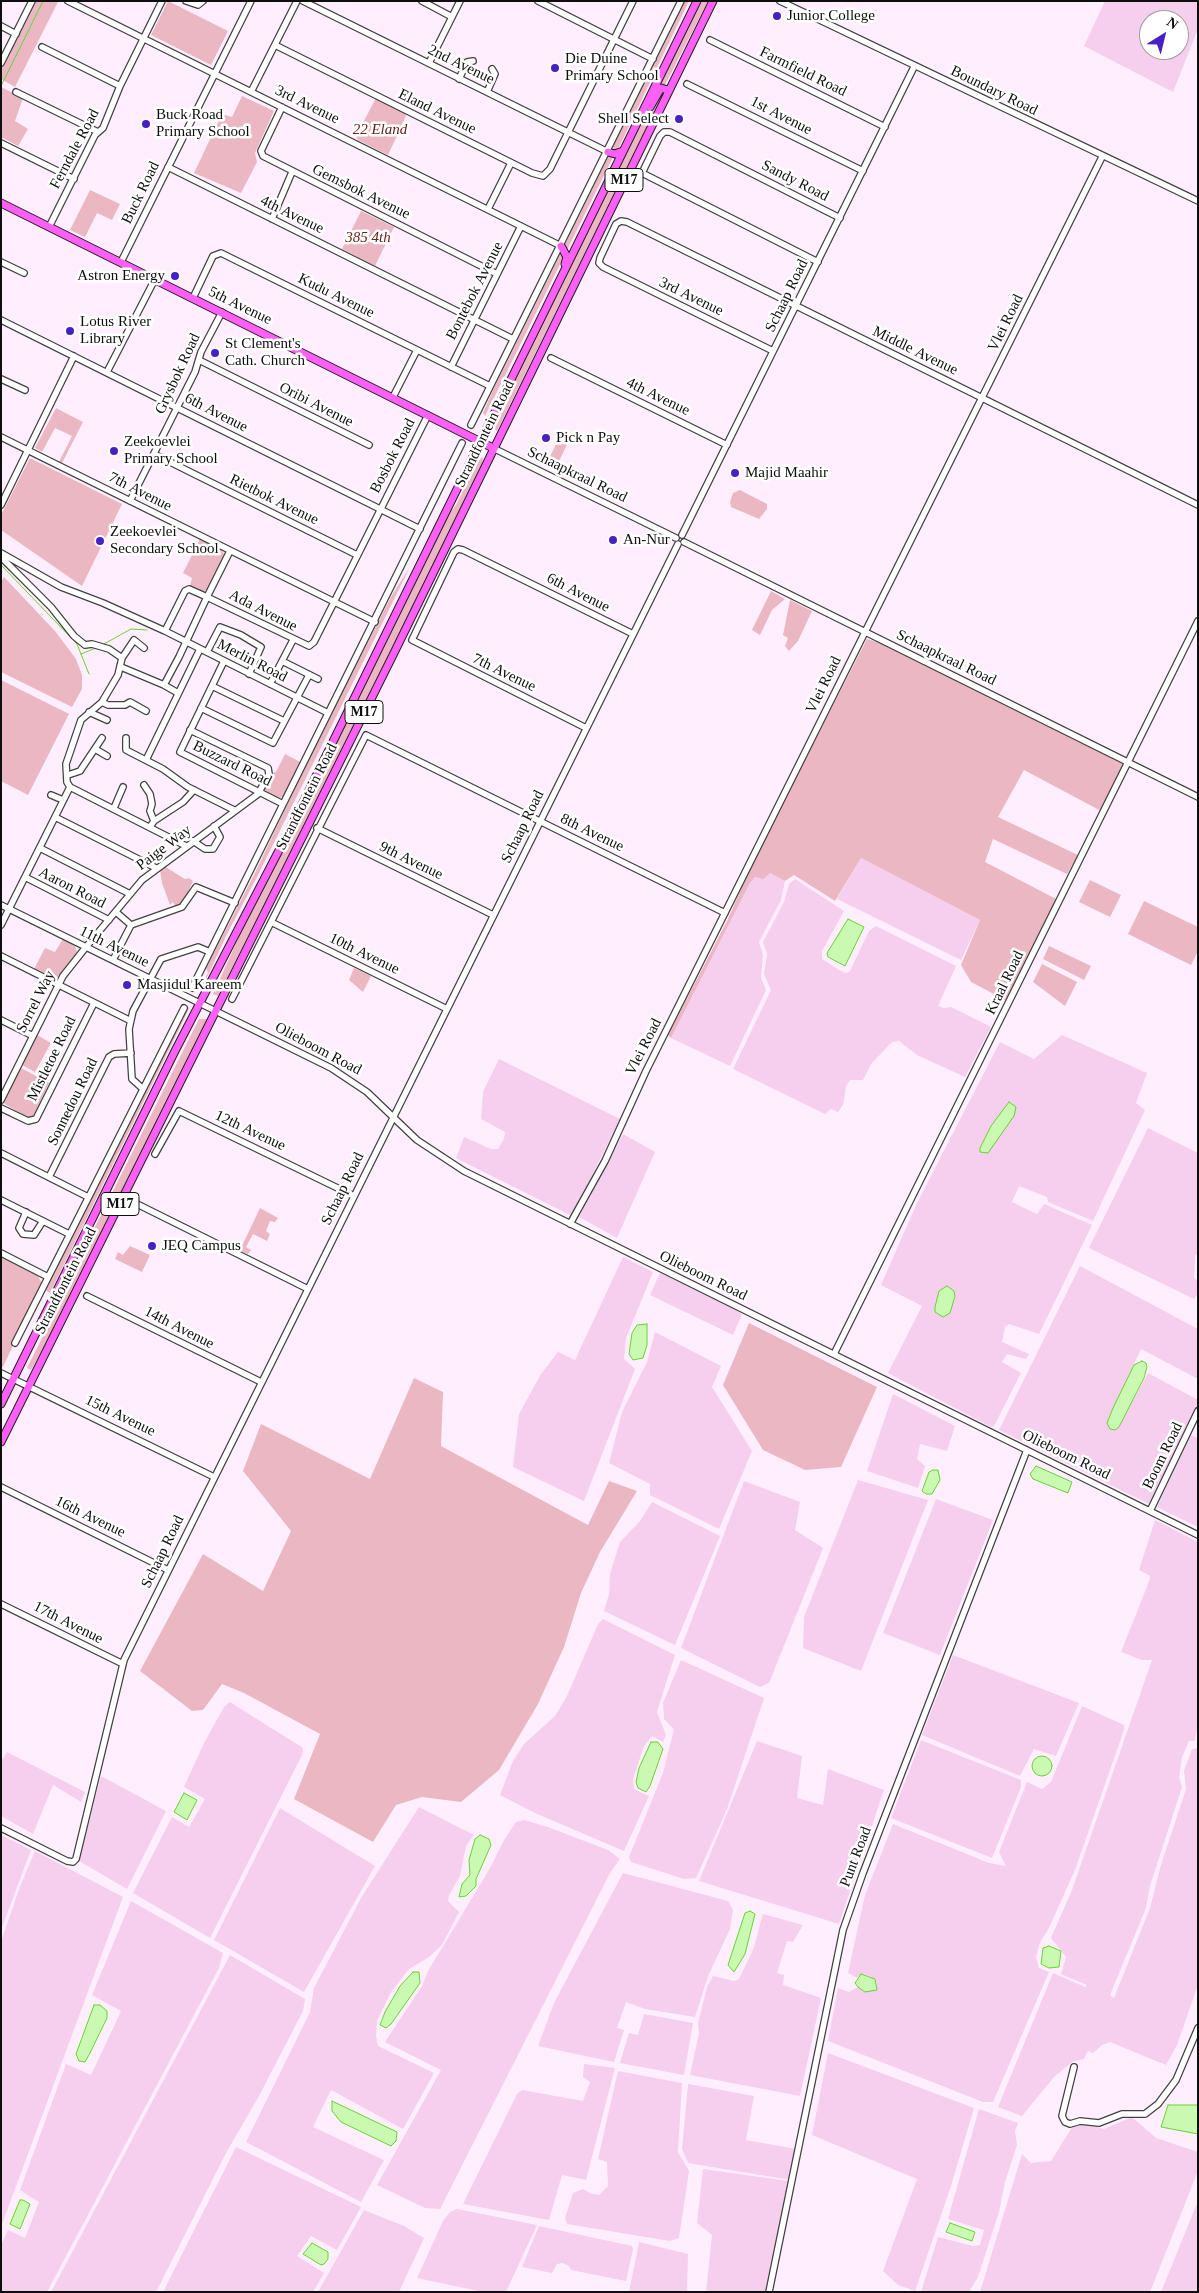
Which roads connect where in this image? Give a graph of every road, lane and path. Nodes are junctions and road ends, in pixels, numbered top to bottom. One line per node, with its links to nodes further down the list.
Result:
1 (32, 1): 19 (street)
2 (68, 1): 20 (street, 3rd Avenue)
3 (162, 1): 20 (street, Ferndale Road)
4 (186, 1): 5 (street)
5 (203, 1)
6 (251, 1): 31 (street, Buck Road)
7 (297, 1): 23 (street)
8 (303, 1): 28 (street, 2nd Avenue)
9 (422, 1): 17 (street)
10 (460, 1): 17 (street)
11 (538, 1): 21 (street)
12 (634, 1): 21 (street)
13 (681, 1): 25 (street, Strandfontein Road)
14 (697, 1): 44 (main road, Strandfontein Road / M17)
15 (713, 1): 35 (main road, Strandfontein Road / M17)
16 (780, 1): 29 (street, Boundary Road)
17 (452, 16): 28 (street)
18 (1, 26): 19 (street)
19 (16, 34): 27 (street)
20 (143, 38): 31 (street, 3rd Avenue); 34 (street, Ferndale Road)
21 (615, 39): 25 (street); 42 (street)
22 (710, 40): 40 (street, Farmfield Road)
23 (275, 45): 37 (street); 47 (street, Eland Avenue)
24 (42, 47): 34 (street)
25 (653, 59): 45 (street, Strandfontein Road)
26 (473, 60): 32 (street)
27 (1, 64)
28 (429, 64): 32 (street, 2nd Avenue)
29 (914, 67): 40 (street, Schaap Road); 46 (street, Boundary Road)
30 (492, 69): 38 (street)
31 (215, 74): 37 (street, 3rd Avenue); 48 (street, Buck Road)
32 (458, 78): 38 (street, 2nd Avenue)
33 (687, 84): 49 (street, 1st Avenue)
34 (120, 86): 41 (street, Ferndale Road)
35 (668, 90): 44 (main road); 94 (main road, Strandfontein Road / M17)
36 (16, 92): 41 (street)
37 (251, 92): 39 (street, 3rd Avenue)
38 (487, 92): 42 (street, 2nd Avenue)
39 (282, 107): 50 (street, Gemsbok Avenue); 54 (street, 3rd Avenue)
40 (885, 127): 49 (street, Schaap Road)
41 (98, 132): 51 (street, Ferndale Road)
42 (568, 132): 45 (street, 2nd Avenue); 47 (street, Eland Avenue)
43 (1, 143): 51 (street)
44 (626, 147): 45 (main road); 66 (main road, Strandfontein Road / M17)
45 (608, 152): 59 (street, Strandfontein Road)
46 (1102, 157): 52 (street, Boundary Road); 85 (street, Vlei Road)
47 (511, 163): 54 (street)
48 (168, 167): 56 (street, 4th Avenue); 61 (street, Buck Road)
49 (863, 171): 55 (street, Schaap Road)
50 (292, 172): 56 (street); 65 (street, Gemsbok Avenue)
51 (74, 179): 58 (street, Ferndale Road)
52 (1198, 201)
53 (1, 203): 58 (main road, 5th Avenue)
54 (488, 209): 57 (street, 3rd Avenue)
55 (840, 218): 62 (street, Schaap Road); 62 (street, Sandy Road)
56 (272, 219): 72 (street, 4th Avenue)
57 (521, 226): 59 (street, 3rd Avenue); 65 (street, Bontebok Avenue)
58 (50, 227): 61 (main road, 5th Avenue)
59 (561, 246): 66 (main road); 73 (street, Strandfontein Road)
60 (1, 262): 64 (street)
61 (121, 262): 67 (main road, 5th Avenue)
62 (818, 262): 69 (street, Schaap Road)
63 (600, 263): 69 (street, Middle Avenue); 75 (street, 3rd Avenue)
64 (24, 273)
65 (498, 274): 72 (street, Bontebok Avenue)
66 (563, 274): 90 (main road, Strandfontein Road / M17)
67 (155, 279): 68 (main road, 5th Avenue); 80 (street)
68 (193, 298): 70 (main road, 5th Avenue); 74 (street, Kudu Avenue)
69 (796, 307): 75 (street, Schaap Road); 85 (street, Middle Avenue)
70 (222, 312): 78 (street, Grysbok Road); 84 (main road, 5th Avenue)
71 (1, 320): 76 (street, 6th Avenue)
72 (475, 320): 73 (street, 4th Avenue); 79 (street, Bontebok Avenue)
73 (513, 339): 82 (street, Strandfontein Road)
74 (417, 350): 79 (street, Kudu Avenue); 84 (street)
75 (773, 351): 93 (street, Schaap Road)
76 (74, 356): 80 (street, 6th Avenue); 95 (street)
77 (551, 358): 93 (street, 4th Avenue)
78 (199, 360): 86 (street, Grysbok Road); 92 (street, Oribi Avenue)
79 (451, 367): 82 (street, Kudu Avenue)
80 (107, 372): 86 (street, 6th Avenue)
81 (1, 379): 83 (street)
82 (490, 386): 88 (street, Strandfontein Road)
83 (25, 390)
84 (393, 397): 87 (main road, 5th Avenue)
85 (982, 399): 99 (street, Middle Avenue); 112 (street, Vlei Road)
86 (177, 407): 96 (street, Grysbok Road); 100 (street, 6th Avenue)
87 (428, 415): 90 (main road, 5th Avenue); 100 (street, Bosbok Road)
88 (471, 425)
89 (1, 437): 95 (street, 7th Avenue)
90 (481, 441): 94 (main road, 5th Avenue); 189 (main road, Strandfontein Road / M17)
91 (462, 443): 101 (street, Strandfontein Road)
92 (369, 445)
93 (727, 445): 102 (street, Schaap Road)
94 (493, 448): 102 (street, Schaapkraal Road); 192 (main road, Strandfontein Road / M17)
95 (28, 450): 97 (street, 7th Avenue); 98 (street)
96 (154, 454): 97 (street, Grysbok Road); 105 (street, Rietbok Avenue)
97 (130, 501): 103 (street, 7th Avenue)
98 (1, 504)
99 (1198, 505)
100 (380, 509): 101 (street, 6th Avenue); 105 (street, Bosbok Road)
101 (420, 529): 110 (street, Strandfontein Road)
102 (680, 540): 112 (street, Schaapkraal Road); 113 (street, Schaap Road)
103 (230, 551): 107 (street, Ada Avenue); 108 (street, 7th Avenue)
104 (1, 553): 111 (street, Merlin Road)
105 (357, 555): 108 (street, Bosbok Road)
106 (1, 557): 120 (street)
107 (207, 597): 111 (street); 115 (street, Ada Avenue); 116 (street)
108 (334, 602): 110 (street, 7th Avenue); 115 (street, Ada Avenue)
109 (1198, 621): 146 (street, Kraal Road)
110 (374, 622): 136 (street, Strandfontein Road)
111 (165, 631): 116 (street, Merlin Road)
112 (866, 632): 146 (street, Schaapkraal Road); 174 (street, Vlei Road)
113 (633, 634): 114 (street, 6th Avenue); 139 (street, Schaap Road)
114 (412, 638): 139 (street, 7th Avenue)
115 (293, 640): 122 (street)
116 (185, 642): 118 (street, Merlin Road); 128 (street)
117 (144, 648): 120 (street)
118 (200, 649): 119 (street, Merlin Road); 130 (street)
119 (206, 652): 121 (street, Merlin Road); 124 (street)
120 (122, 658): 123 (street)
121 (224, 661): 124 (street, Merlin Road); 129 (street, Buzzard Road)
122 (282, 662): 125 (street); 127 (street)
123 (121, 668): 128 (street); 132 (street)
124 (249, 674): 127 (street, Merlin Road)
125 (309, 675): 126 (street); 131 (street)
126 (318, 679)
127 (270, 684): 131 (street, Merlin Road)
128 (164, 685): 130 (street)
129 (212, 686): 133 (street, Buzzard Road); 138 (street)
130 (178, 693): 145 (street)
131 (297, 697): 136 (street, Merlin Road); 138 (street)
132 (102, 702): 134 (street); 135 (street)
133 (201, 708): 138 (street); 140 (street, Buzzard Road)
134 (146, 710)
135 (88, 712): 137 (street); 147 (street)
136 (328, 713): 156 (street, Strandfontein Road)
137 (107, 720)
138 (284, 721)
139 (586, 728): 160 (street, Schaap Road)
140 (190, 730): 152 (street); 152 (street, Buzzard Road)
141 (102, 738): 143 (street)
142 (126, 738): 145 (street)
143 (95, 749): 144 (street); 147 (street)
144 (107, 756)
145 (146, 760): 151 (street)
146 (1128, 762): 154 (street, Schaapkraal Road); 217 (street, Kraal Road)
147 (68, 775): 149 (street)
148 (144, 785): 161 (street)
149 (70, 787): 155 (street); 157 (street)
150 (124, 787): 157 (street)
151 (194, 790): 158 (street); 161 (street)
152 (260, 792): 156 (street, Buzzard Road); 158 (street, Paige Way)
153 (51, 795): 155 (street)
154 (1198, 797)
155 (63, 800): 159 (street)
156 (283, 804): 170 (street, Strandfontein Road)
157 (114, 808): 161 (street)
158 (234, 810): 162 (street, Paige Way)
159 (55, 817): 166 (street); 167 (street)
160 (540, 821): 163 (street, 8th Avenue); 174 (street, 8th Avenue); 175 (street, Schaap Road)
161 (152, 824): 165 (street)
162 (214, 826): 164 (street, Paige Way); 164 (street)
163 (317, 828): 175 (street, 9th Avenue); 177 (street)
164 (193, 841): 165 (street, Paige Way)
165 (186, 846): 167 (street, Paige Way)
166 (40, 848): 168 (street); 169 (street)
167 (156, 868): 169 (street, Paige Way)
168 (25, 878): 172 (street); 176 (street, Aaron Road)
169 (130, 894): 173 (street, Paige Way)
170 (235, 903): 179 (street); 181 (street, Strandfontein Road)
171 (1, 904): 172 (street, 11th Avenue)
172 (9, 909): 178 (street); 180 (street, 11th Avenue)
173 (116, 912): 176 (street, Paige Way); 179 (street)
174 (725, 913): 210 (street, Vlei Road)
175 (493, 915): 191 (street, Schaap Road)
176 (109, 920): 180 (street, Paige Way)
177 (271, 922): 187 (street); 191 (street, 10th Avenue)
178 (1, 925)
179 (132, 925): 183 (street)
180 (86, 947): 183 (street, 11th Avenue); 185 (street, Sorrel Way)
181 (210, 952): 184 (street); 186 (street, Strandfontein Road)
182 (1, 956): 185 (street)
183 (113, 960): 184 (street, 11th Avenue)
184 (150, 978): 189 (street, 11th Avenue); 194 (street)
185 (59, 985): 188 (street); 195 (street, Sorrel Way)
186 (192, 988)
187 (232, 999)
188 (94, 1002): 194 (street); 199 (street, Mistletoe Road)
189 (200, 1004): 192 (street, 11th Avenue); 219 (main road, Strandfontein Road / M17)
190 (184, 1008): 197 (street, Strandfontein Road)
191 (447, 1009): 200 (street, Schaap Road)
192 (216, 1011): 200 (street, Olieboom Road); 221 (main road, Strandfontein Road / M17)
193 (1, 1020): 195 (street)
194 (129, 1020): 196 (street)
195 (33, 1036): 198 (street, Sorrel Way)
196 (130, 1053): 197 (street); 203 (street, Sonnedou Road)
197 (142, 1088): 205 (street, Strandfontein Road)
198 (1, 1100)
199 (1, 1108)
200 (393, 1117): 204 (street, Schaap Road); 210 (street, Olieboom Road)
201 (1, 1153): 203 (street)
202 (156, 1154): 204 (street, 12th Avenue)
203 (49, 1177): 205 (street)
204 (354, 1196): 214 (street, Schaap Road)
205 (88, 1197): 211 (street, Strandfontein Road)
206 (1, 1200): 208 (street)
207 (131, 1201): 214 (street)
208 (26, 1212): 209 (street); 209 (street)
209 (43, 1221): 211 (street)
210 (570, 1224): 217 (street, Olieboom Road)
211 (69, 1234): 213 (street, Strandfontein Road)
212 (1, 1254): 213 (street)
213 (48, 1277): 216 (street, Strandfontein Road)
214 (308, 1290): 220 (street, Schaap Road)
215 (87, 1296): 220 (street, 14th Avenue)
216 (15, 1344)
217 (834, 1354): 225 (street, Olieboom Road)
218 (1, 1373): 219 (street, 15th Avenue)
219 (14, 1379): 221 (street, 15th Avenue); 222 (main road, Strandfontein Road / M17)
220 (261, 1382): 226 (street, Schaap Road)
221 (29, 1386): 224 (main road, Strandfontein Road / M17); 226 (street, 15th Avenue)
222 (1, 1404)
223 (1198, 1411): 228 (street, Boom Road)
224 (1, 1442)
225 (1027, 1450): 228 (street, Olieboom Road); 236 (street, Punt Road)
226 (214, 1477): 230 (street, Schaap Road)
227 (1, 1487): 230 (street, 16th Avenue)
228 (1150, 1511): 229 (street, Olieboom Road)
229 (1198, 1535)
230 (168, 1570): 232 (street, Schaap Road)
231 (1, 1604): 232 (street, 17th Avenue)
232 (123, 1664): 233 (street, Schaap Road)
233 (1, 1828)
234 (1198, 2028): 235 (street)
235 (1074, 2067)
236 (769, 2292)

